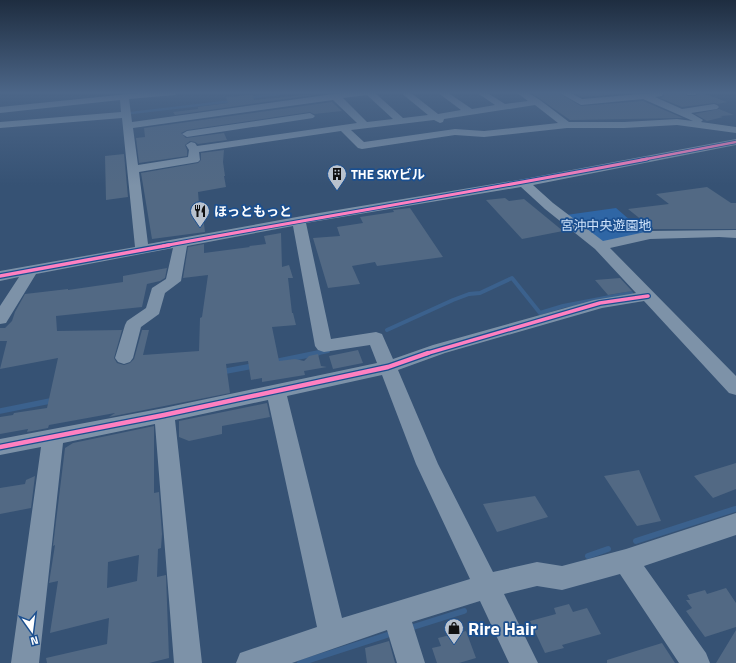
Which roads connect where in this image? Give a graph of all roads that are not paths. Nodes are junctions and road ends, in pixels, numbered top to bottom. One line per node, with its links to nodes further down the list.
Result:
1 (64, 123): 13 (street)
2 (126, 123): 25 (street)
3 (182, 123): 20 (street)
4 (263, 123): 20 (street)
5 (316, 123): 17 (street)
6 (384, 123): 12 (street)
7 (444, 123): 19 (street)
8 (563, 123): 14 (street)
9 (649, 123): 14 (street)
10 (684, 123): 15 (street)
11 (701, 123): 15 (street)
12 (365, 125): 16 (street)
13 (0, 126)
14 (567, 126): 19 (street)
15 (706, 126): 18 (street)
16 (344, 128): 17 (street); 19 (street)
17 (323, 130): 23 (street)
18 (736, 130)
19 (455, 132)
20 (187, 134): 23 (street)
21 (736, 142): 22 (street)
22 (721, 144): 24 (street); 26 (street)
23 (194, 150): 25 (street)
24 (736, 154)
25 (134, 170): 31 (street)
26 (524, 183): 27 (street); 30 (street)
27 (298, 221): 29 (street); 37 (street)
28 (736, 234): 30 (street)
29 (181, 242): 31 (street); 36 (street)
30 (600, 246): 34 (street)
31 (142, 249): 32 (street)
32 (30, 271): 33 (street); 35 (street)
33 (0, 276)
34 (648, 296): 37 (street); 38 (street)
35 (0, 319)
36 (124, 358)
37 (388, 367): 39 (street); 45 (street)
38 (736, 388)
39 (276, 391): 40 (street); 47 (street)
40 (164, 415): 41 (street); 49 (street)
41 (53, 437): 42 (street); 48 (street)
42 (0, 446)
43 (736, 524): 44 (street)
44 (626, 561): 45 (street); 53 (street)
45 (487, 586): 46 (street); 52 (street)
46 (396, 614): 47 (street); 51 (street)
47 (333, 636): 50 (street)
48 (25, 663)
49 (188, 663)
50 (250, 663)
51 (411, 663)
52 (524, 663)
53 (696, 663)

